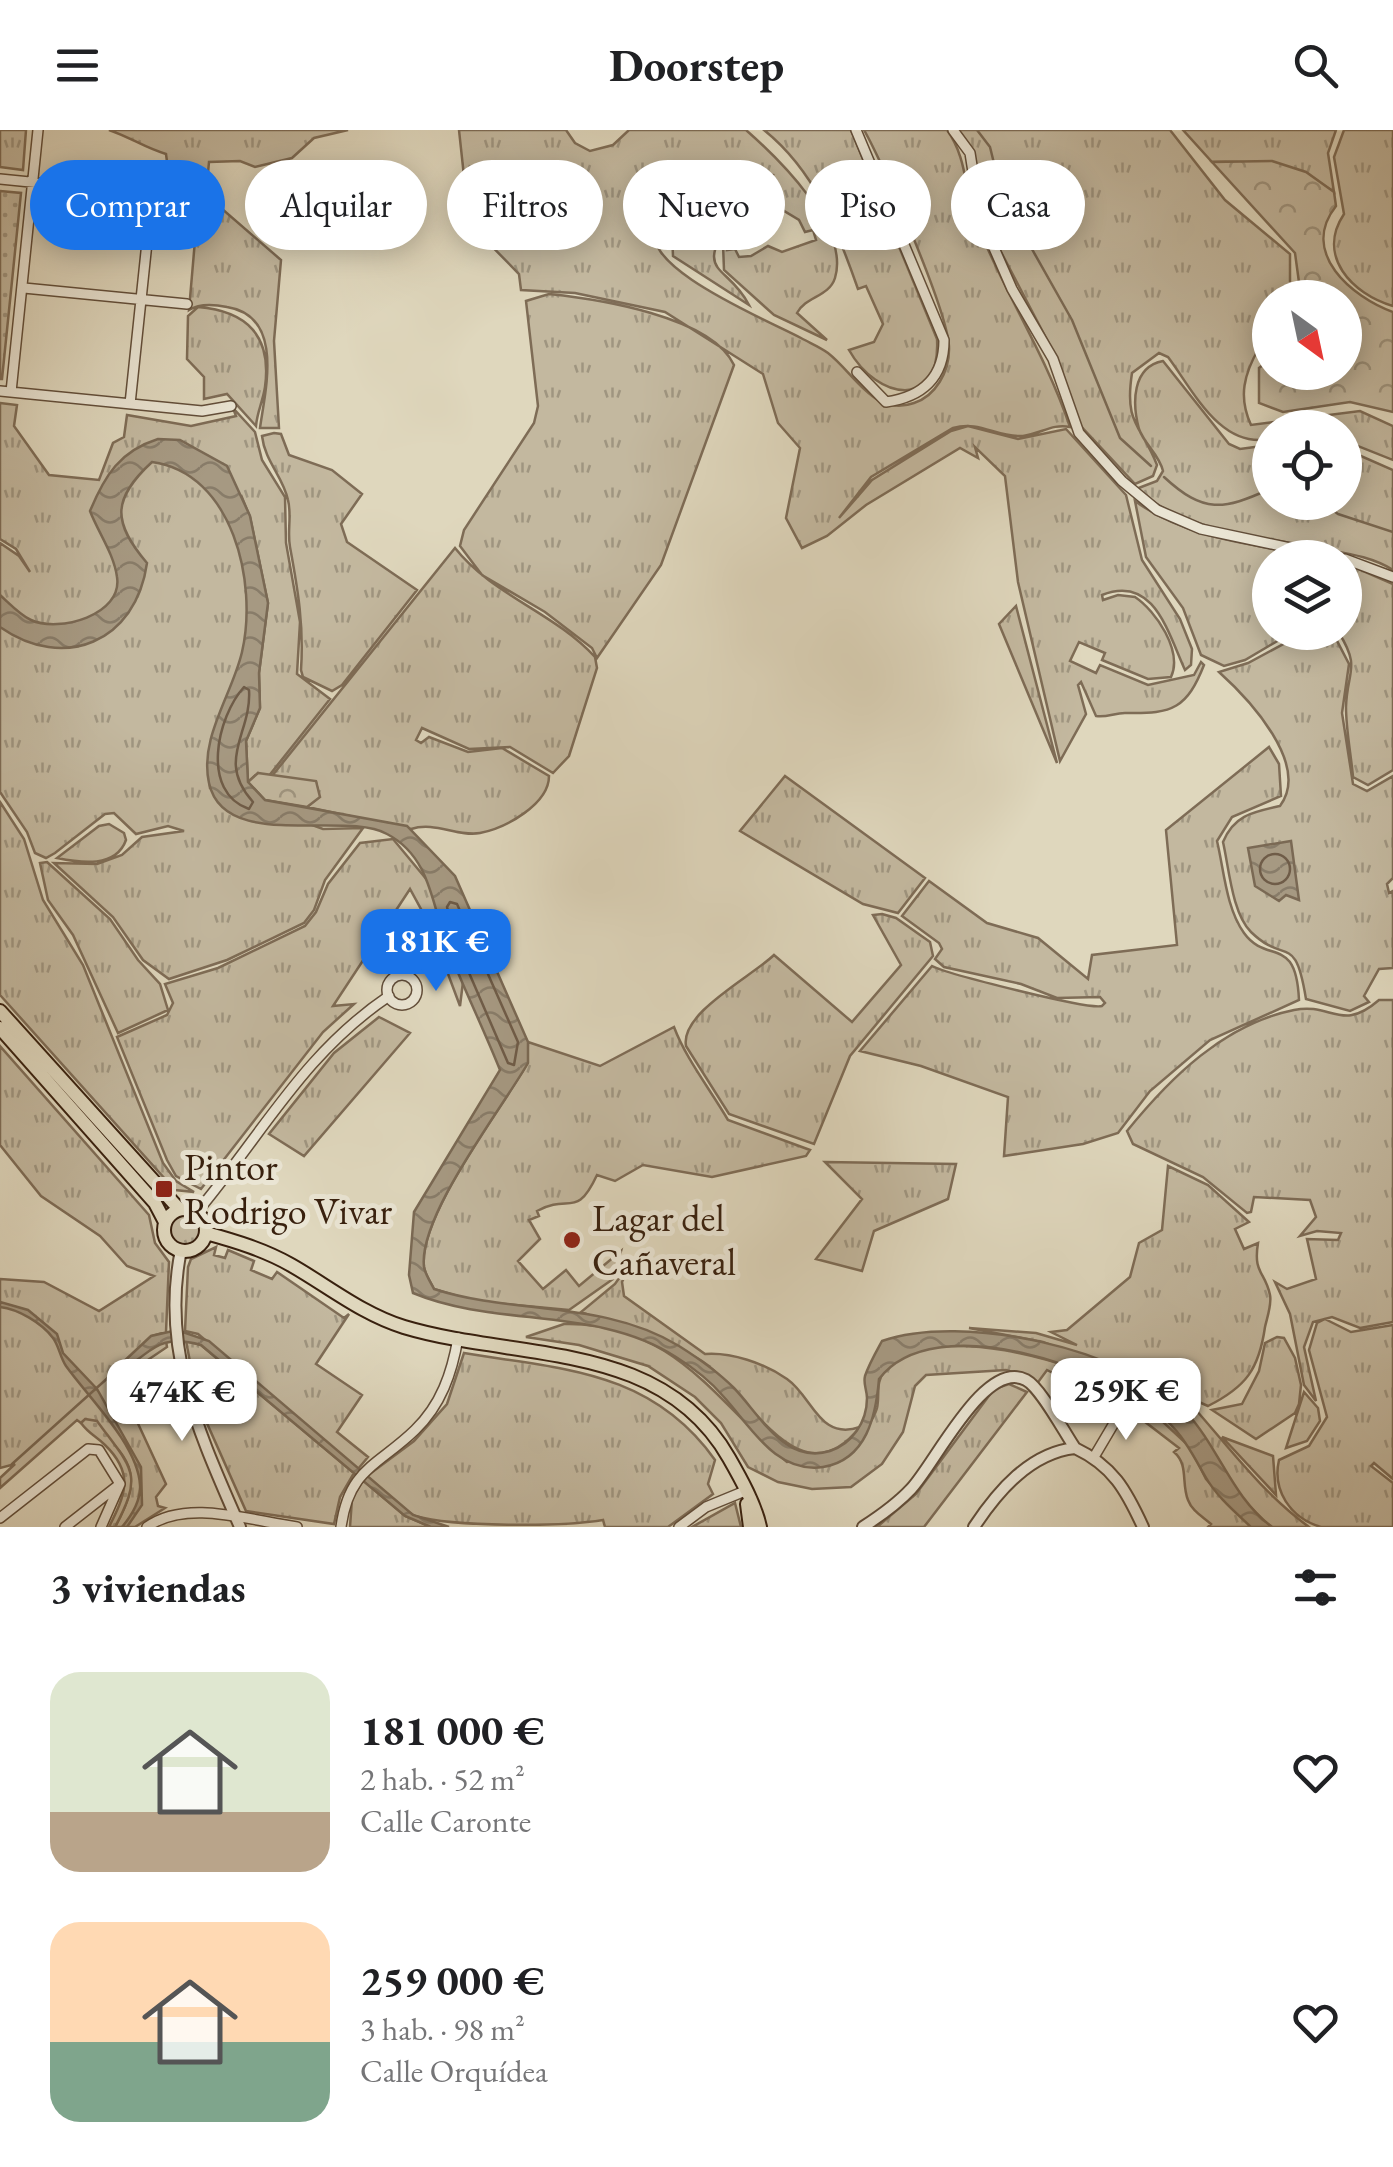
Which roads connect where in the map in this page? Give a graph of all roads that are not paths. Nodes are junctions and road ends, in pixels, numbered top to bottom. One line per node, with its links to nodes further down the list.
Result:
1 (38, 130): 4 (street)
2 (856, 130): 12 (street)
3 (953, 130): 16 (street)
4 (36, 160)
5 (0, 179): 6 (street)
6 (30, 182)
7 (30, 224): 9 (street)
8 (146, 250): 10 (street)
9 (24, 288): 10 (street); 13 (street)
10 (141, 300): 11 (street); 14 (street)
11 (186, 304)
12 (857, 372)
13 (6, 392): 14 (street)
14 (130, 404): 15 (street)
15 (232, 406)
16 (1252, 540)
17 (1362, 565): 18 (street)
18 (1393, 577)
19 (388, 996): 23 (street)
20 (0, 1011): 22 (main road)
21 (0, 1028): 24 (main road)
22 (179, 1209): 23 (main road); 24 (main road)
23 (197, 1212): 25 (main road)
24 (165, 1222): 26 (main road)
25 (206, 1232): 26 (main road); 27 (main road)
26 (181, 1250): 36 (street)
27 (458, 1338): 32 (main road); 41 (street)
28 (1124, 1408): 30 (street)
29 (1075, 1448): 30 (street); 44 (street); 45 (street)
30 (1094, 1457): 46 (street)
31 (120, 1484): 33 (street); 34 (street); 35 (street)
32 (746, 1491): 42 (street); 43 (main road); 43 (main road)
33 (93, 1505): 34 (street); 37 (street)
34 (109, 1511): 38 (street)
35 (0, 1518)
36 (239, 1523): 39 (street); 40 (street)
37 (64, 1527)
38 (101, 1527)
39 (146, 1527)
40 (297, 1527)
41 (341, 1527)
42 (679, 1527)
43 (755, 1527)
44 (863, 1527)
45 (974, 1527)
46 (1143, 1527)

